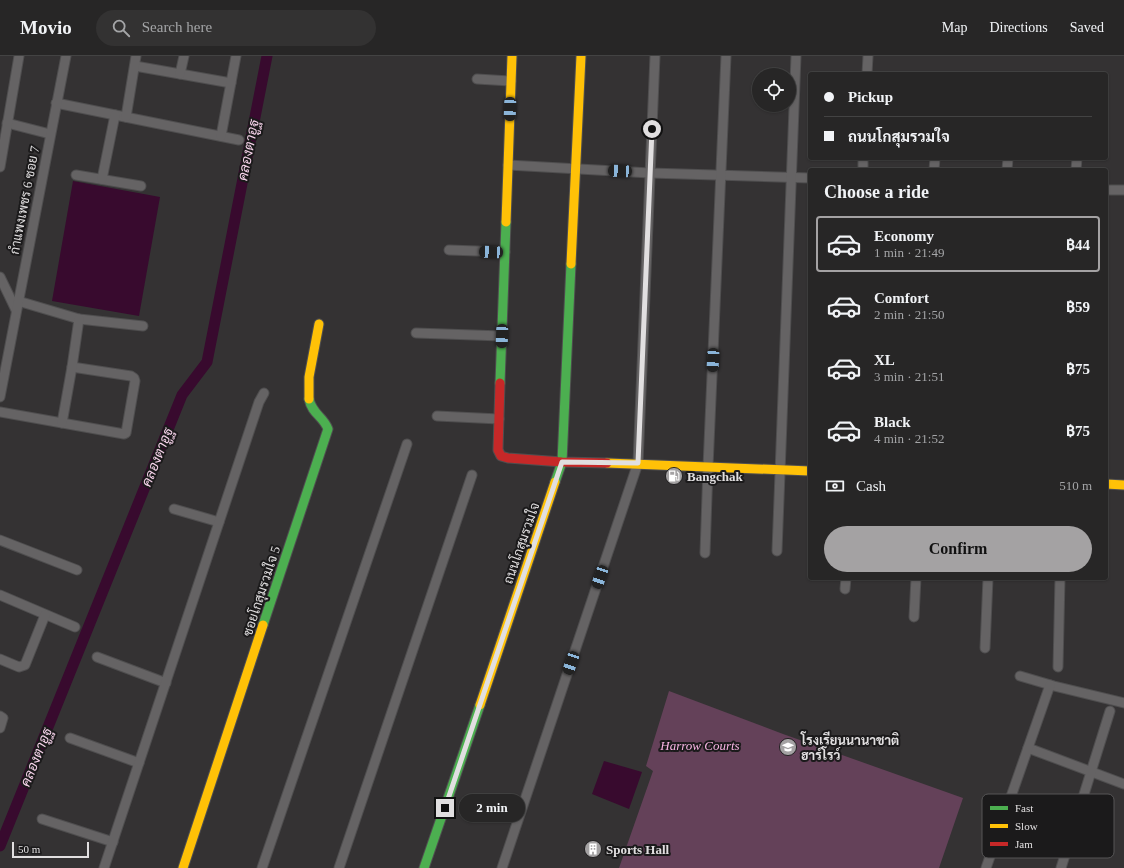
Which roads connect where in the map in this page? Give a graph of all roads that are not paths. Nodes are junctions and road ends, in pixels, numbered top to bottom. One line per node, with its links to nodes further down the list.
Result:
1 (19, 56): 21 (street)
2 (66, 56): 18 (street, กำแพงเพชร 6 ซอย 7)
3 (136, 56): 12 (street)
4 (184, 56): 14 (street)
5 (236, 56): 17 (street)
6 (512, 56): 16 (street)
7 (581, 56): 27 (street, ถนนโกสุมรวมใจ)
8 (655, 56): 28 (street)
9 (726, 56): 30 (street)
10 (796, 56): 31 (street)
11 (868, 56): 13 (street)
12 (135, 66): 14 (street); 20 (street)
13 (867, 72)
14 (180, 74): 17 (street)
15 (477, 79): 16 (street)
16 (511, 81): 25 (street)
17 (231, 83): 23 (street)
18 (56, 102): 19 (street); 22 (street, กำแพงเพชร 6 ซอย 7)
19 (115, 115): 20 (street); 33 (street)
20 (126, 117): 23 (street)
21 (7, 123): 22 (street); 26 (street)
22 (50, 134): 40 (street, กำแพงเพชร 6 ซอย 7)
23 (222, 136): 24 (street)
24 (239, 140)
25 (508, 165): 27 (street); 38 (street)
26 (0, 167)
27 (576, 169): 28 (street); 55 (street, ถนนโกสุมรวมใจ)
28 (650, 173): 30 (street); 56 (street)
29 (76, 174): 33 (street)
30 (721, 176): 31 (street); 57 (street)
31 (791, 177): 32 (street); 58 (street)
32 (808, 178)
33 (102, 179): 34 (street)
34 (141, 186)
35 (1108, 190): 36 (street)
36 (1124, 190)
37 (449, 250): 38 (street)
38 (505, 252): 46 (street)
39 (0, 277): 41 (street)
40 (18, 301): 41 (street, กำแพงเพชร 6 ซอย 7); 42 (street)
41 (16, 310): 49 (street, กำแพงเพชร 6 ซอย 7)
42 (79, 319): 44 (street); 47 (street)
43 (319, 324): 101 (street, ซอยโกสุมรวมใจ 5)
44 (143, 326)
45 (416, 333): 46 (street)
46 (502, 336): 52 (street)
47 (72, 367): 53 (street); 53 (street)
48 (264, 393): 64 (street)
49 (0, 397)
50 (0, 412): 53 (street)
51 (437, 416): 52 (street)
52 (499, 419): 55 (street)
53 (62, 423)
54 (406, 444): 102 (street)
55 (562, 462): 56 (street); 104 (street, ถนนโกสุมรวมใจ)
56 (638, 463): 57 (street); 105 (street)
57 (708, 467): 58 (street); 67 (street)
58 (781, 469): 59 (street); 66 (street)
59 (808, 470)
60 (472, 475): 103 (street)
61 (1108, 484): 62 (street)
62 (1124, 485)
63 (174, 509): 64 (street)
64 (219, 522): 83 (street)
65 (0, 540): 68 (street)
66 (777, 551)
67 (705, 552)
68 (77, 570)
69 (846, 580): 73 (street)
70 (916, 580): 76 (street)
71 (988, 580): 78 (street)
72 (1060, 580): 81 (street)
73 (846, 589)
74 (0, 596): 75 (street)
75 (45, 615): 77 (street); 80 (street)
76 (914, 617)
77 (75, 627)
78 (985, 648)
79 (97, 657): 83 (street)
80 (0, 659)
81 (1058, 667)
82 (1020, 676): 84 (street)
83 (166, 683): 91 (street)
84 (1050, 685): 85 (street); 90 (street)
85 (1124, 703)
86 (1110, 711): 92 (street)
87 (0, 716): 88 (street)
88 (0, 728)
89 (70, 738): 91 (street)
90 (1028, 748): 92 (street); 94 (street)
91 (139, 763): 97 (street)
92 (1091, 772): 93 (street); 95 (street)
93 (1124, 784)
94 (1012, 794)
95 (1084, 794)
96 (42, 819): 97 (street)
97 (112, 842): 100 (street)
98 (990, 858): 106 (street)
99 (1064, 858): 107 (street)
100 (104, 868)
101 (183, 868)
102 (262, 868)
103 (339, 868)
104 (424, 868)
105 (502, 868)
106 (986, 868)
107 (1061, 868)

